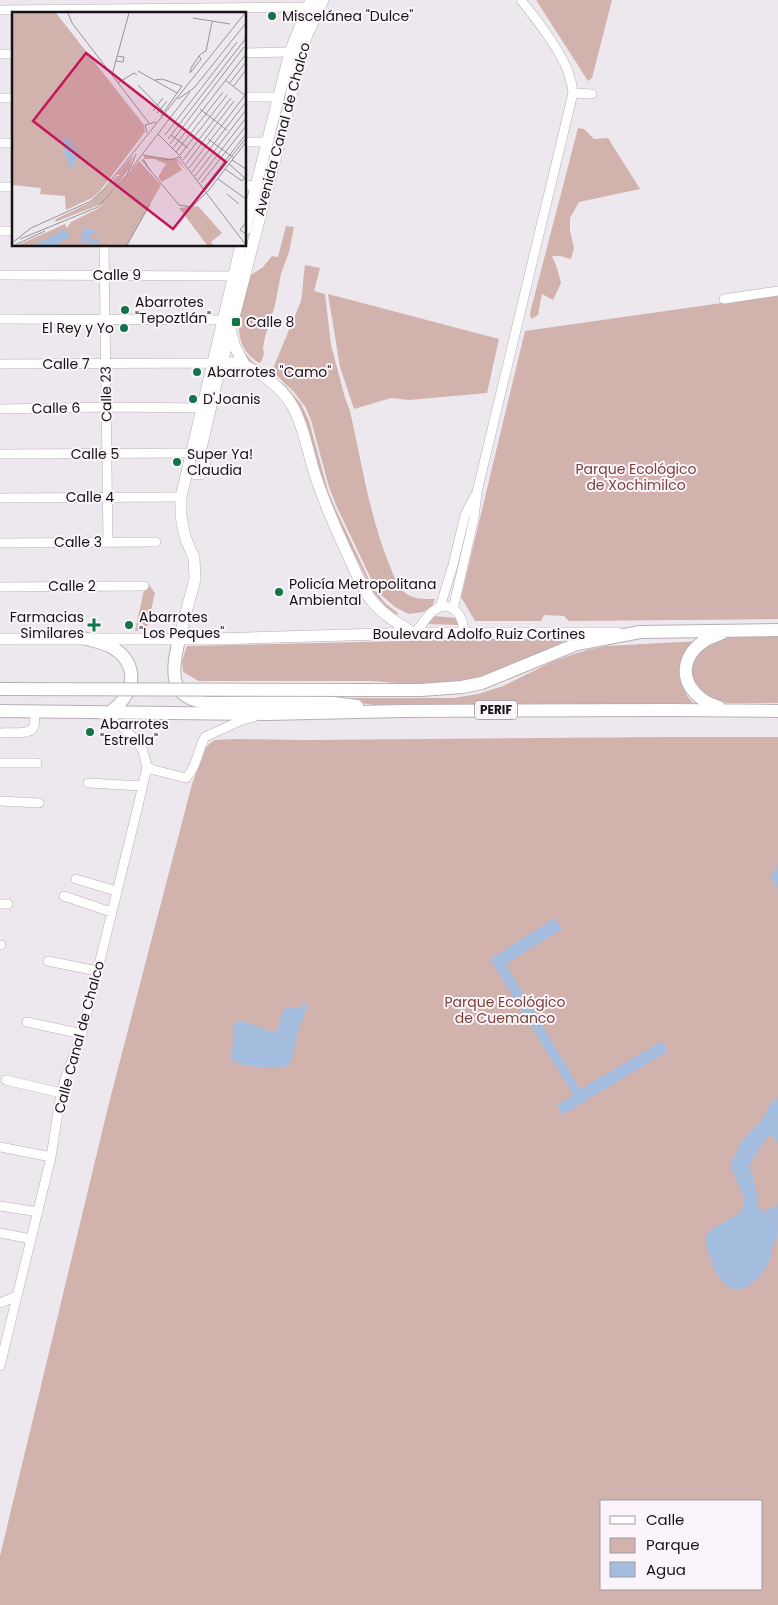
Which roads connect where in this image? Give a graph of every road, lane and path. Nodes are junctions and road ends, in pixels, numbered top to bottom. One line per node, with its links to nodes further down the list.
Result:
1 (323, 0): 27 (main road, Avenida Canal de Chalco)
2 (521, 0): 8 (street)
3 (309, 3): 4 (street); 6 (main road, Avenida Canal de Chalco)
4 (101, 8): 5 (street)
5 (0, 10)
6 (290, 52): 7 (street); 10 (main road, Avenida Canal de Chalco)
7 (246, 53)
8 (573, 93): 9 (street); 45 (street)
9 (592, 94)
10 (279, 97): 11 (street); 13 (main road, Avenida Canal de Chalco)
11 (246, 98)
12 (246, 142): 13 (street)
13 (268, 142): 15 (main road, Avenida Canal de Chalco)
14 (246, 186): 15 (street)
15 (257, 186): 16 (main road, Avenida Canal de Chalco)
16 (246, 226)
17 (104, 246): 20 (street, Calle 23)
18 (242, 246): 21 (main road, Avenida Canal de Chalco)
19 (0, 275): 20 (street, Calle 9)
20 (105, 275): 21 (street, Calle 9); 25 (street, Calle 23)
21 (234, 276): 26 (main road, Avenida Canal de Chalco)
22 (778, 292): 23 (street)
23 (724, 300)
24 (0, 319): 25 (street)
25 (105, 319): 26 (street); 28 (street, Calle 23)
26 (224, 320): 30 (main road, Avenida Canal de Chalco)
27 (231, 333): 30 (main road, Avenida Canal de Chalco); 31 (main road)
28 (106, 363): 29 (street, Calle 7); 30 (street, Calle 7); 32 (street, Calle 23)
29 (0, 364)
30 (218, 364): 31 (main road); 33 (main road, Avenida Canal de Chalco); 38 (street, Avenida Canal de Chalco)
31 (248, 367): 54 (main road)
32 (107, 407): 33 (street, Calle 6); 34 (street, Calle 6); 37 (street, Calle 23)
33 (202, 408): 35 (main road, Avenida Canal de Chalco)
34 (0, 409)
35 (191, 453): 37 (street, Calle 5); 38 (main road, Avenida Canal de Chalco)
36 (0, 454): 37 (street, Calle 5)
37 (107, 454): 39 (street, Calle 23)
38 (187, 469): 40 (main road, Avenida Canal de Chalco)
39 (108, 497): 40 (street, Calle 4); 41 (street, Calle 4); 42 (street, Calle 23)
40 (181, 497): 57 (main road, Avenida Canal de Chalco)
41 (0, 498)
42 (108, 542): 43 (street, Calle 3); 44 (street, Calle 3)
43 (156, 542)
44 (0, 543)
45 (458, 566): 48 (street); 49 (street)
46 (144, 586): 47 (street, Calle 2)
47 (0, 587)
48 (440, 607): 49 (street); 54 (street)
49 (453, 609): 52 (street)
50 (728, 630): 51 (highway, Boulevard Adolfo Ruiz Cortines / PERIF); 53 (highway, Boulevard Adolfo Ruiz Cortines / PERIF); 59 (highway)
51 (778, 630)
52 (464, 632): 53 (main road, Boulevard Adolfo Ruiz Cortines / PERIF); 54 (main road, Boulevard Adolfo Ruiz Cortines / PERIF)
53 (640, 632): 58 (highway, PERIF, bridge)
54 (414, 633): 57 (main road, Boulevard Adolfo Ruiz Cortines / PERIF)
55 (84, 638): 56 (main road, PERIF); 57 (main road, PERIF); 64 (highway)
56 (0, 639)
57 (179, 639): 62 (highway)
58 (0, 689)
59 (726, 710): 62 (highway, PERIF); 63 (highway, PERIF)
60 (0, 711): 61 (highway, PERIF)
61 (35, 711): 64 (highway, PERIF); 66 (street)
62 (402, 711): 65 (highway, PERIF)
63 (778, 711)
64 (105, 712): 65 (highway, PERIF); 69 (street)
65 (267, 714): 69 (street)
66 (0, 733)
67 (0, 763): 68 (street)
68 (37, 763)
69 (150, 769): 71 (street, Calle Canal de Chalco)
70 (88, 783): 71 (street)
71 (143, 786): 75 (street, Calle Canal de Chalco)
72 (0, 801): 73 (street)
73 (39, 803)
74 (76, 879): 75 (street)
75 (116, 891): 77 (street, Calle Canal de Chalco)
76 (64, 896): 77 (street)
77 (111, 912): 79 (street, Calle Canal de Chalco)
78 (48, 961): 79 (street)
79 (97, 971): 81 (street, Calle Canal de Chalco)
80 (27, 1022): 81 (street)
81 (82, 1034): 83 (street, Calle Canal de Chalco)
82 (6, 1080): 83 (street)
83 (61, 1093): 85 (street, Calle Canal de Chalco)
84 (0, 1147): 85 (street)
85 (51, 1157): 87 (street, Calle Canal de Chalco)
86 (0, 1206): 87 (street)
87 (38, 1212): 89 (street, Calle Canal de Chalco)
88 (0, 1233): 89 (street)
89 (31, 1239): 90 (street, Calle Canal de Chalco)
90 (17, 1296): 91 (street); 92 (street, Calle Canal de Chalco)
91 (0, 1303)
92 (0, 1364)

